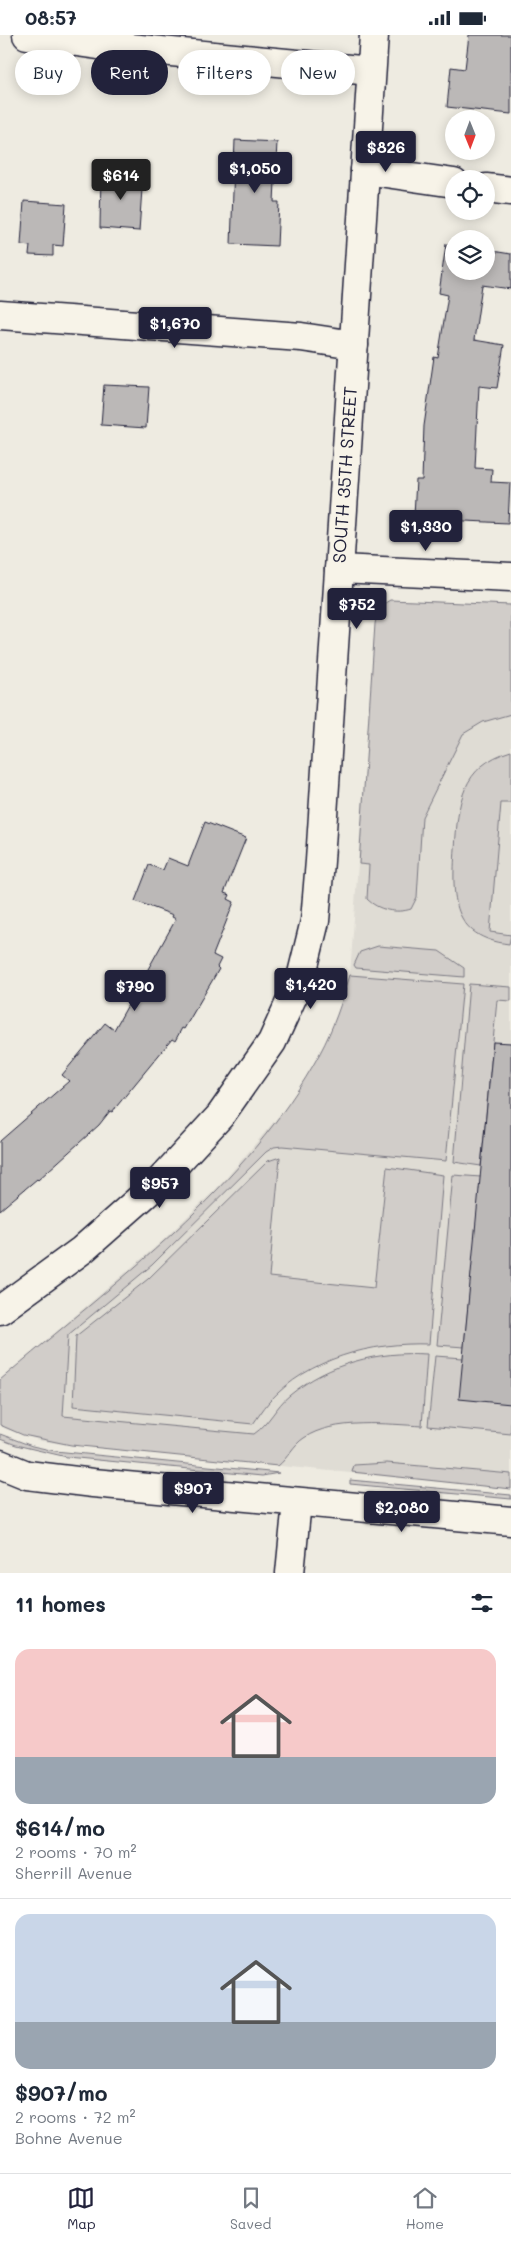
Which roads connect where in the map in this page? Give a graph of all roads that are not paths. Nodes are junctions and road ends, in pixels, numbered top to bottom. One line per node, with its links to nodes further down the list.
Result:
1 (27, 35): 3 (street)
2 (374, 35): 3 (street, SOUTH 35TH STREET)
3 (371, 71): 4 (street, SOUTH 35TH STREET)
4 (365, 170): 5 (street); 9 (street, SOUTH 35TH STREET)
5 (445, 182)
6 (495, 189): 7 (street)
7 (511, 191)
8 (0, 315): 9 (street)
9 (354, 345): 10 (street, SOUTH 35TH STREET)
10 (339, 569): 11 (street); 12 (street, SOUTH 35TH STREET)
11 (511, 577)
12 (0, 1310)
13 (0, 1464): 14 (street)
14 (297, 1501): 15 (street); 16 (street)
15 (511, 1521)
16 (290, 1573)

